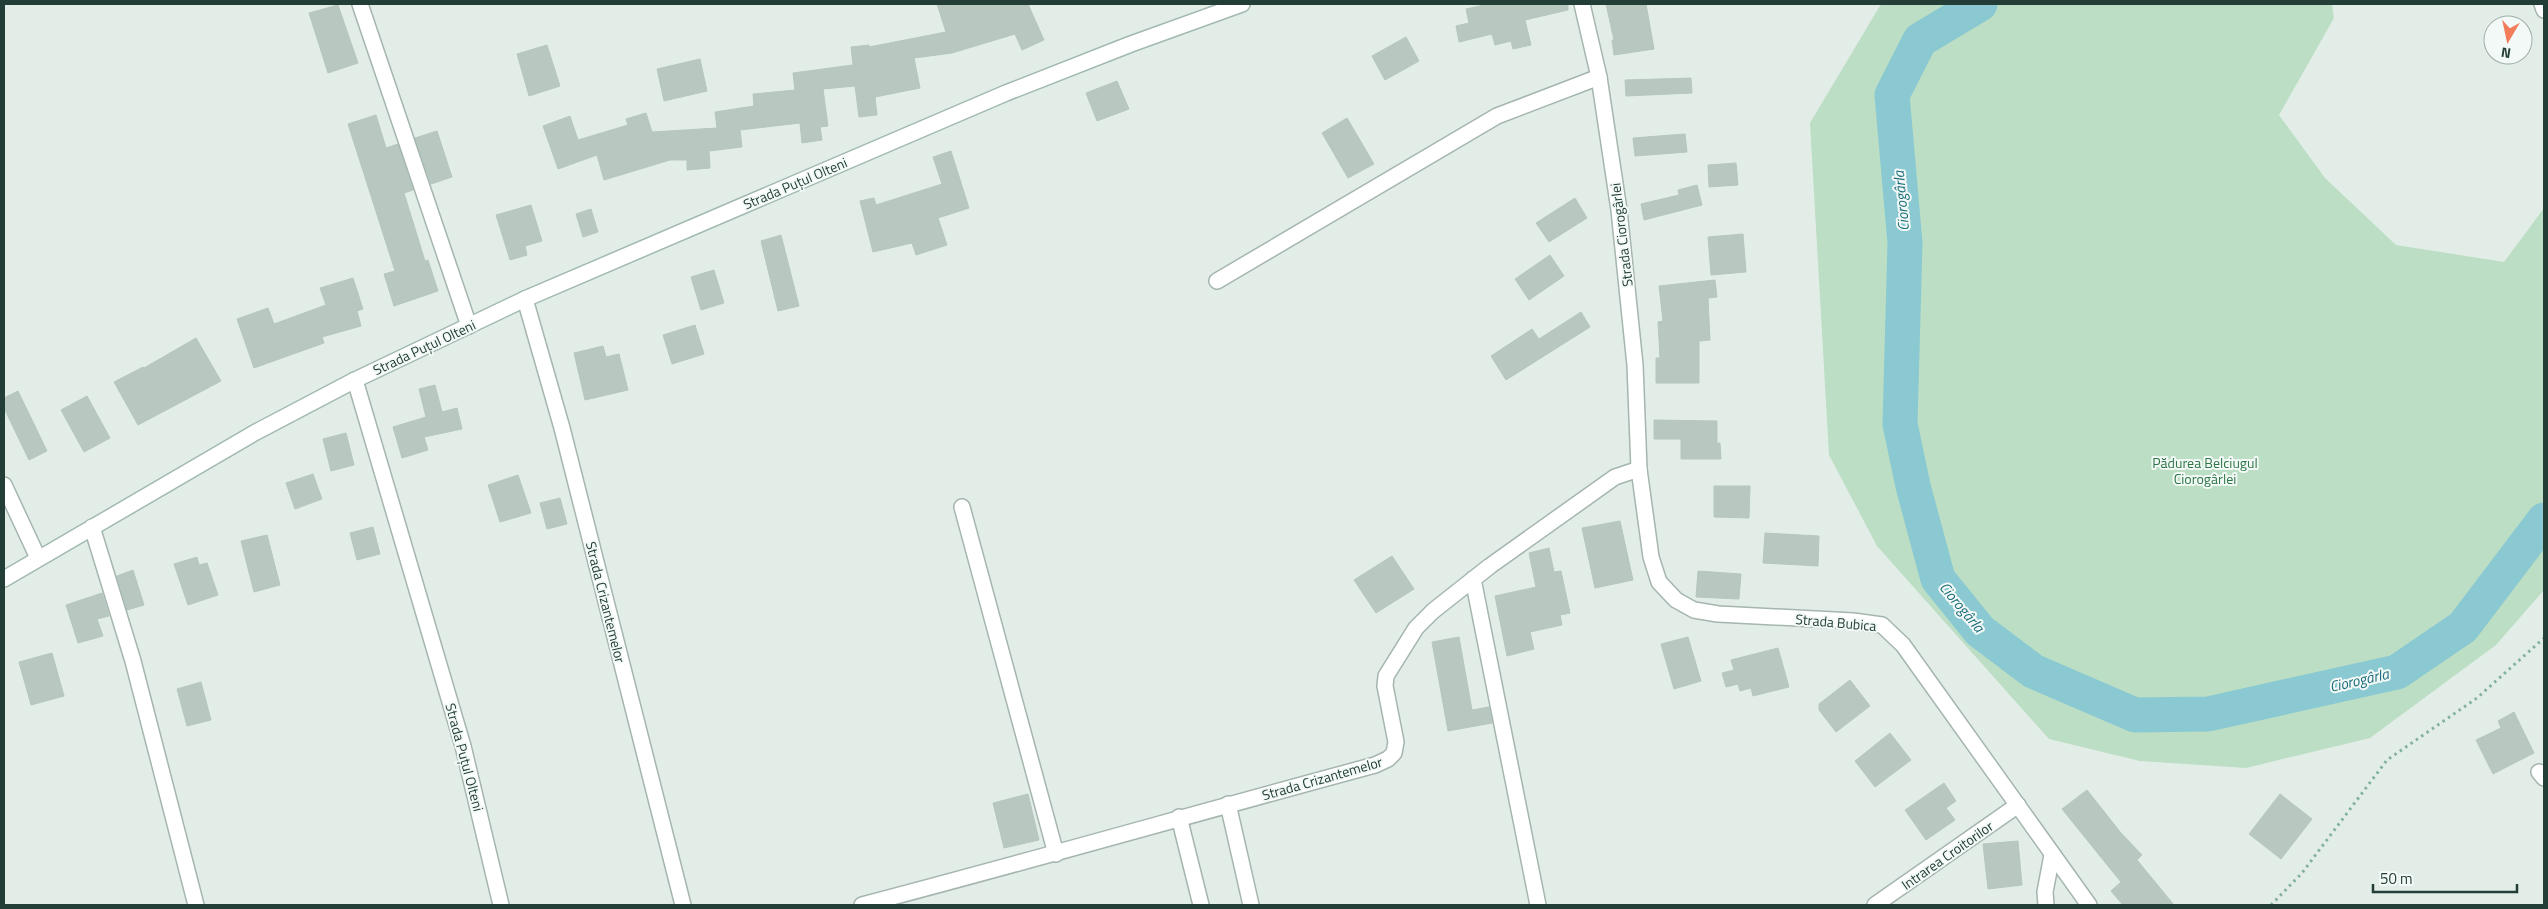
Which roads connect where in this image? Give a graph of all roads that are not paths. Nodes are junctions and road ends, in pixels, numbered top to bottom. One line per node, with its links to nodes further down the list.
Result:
1 (360, 4): 9 (street)
2 (1242, 4): 8 (street, Strada Puțul Olteni)
3 (1582, 4): 6 (street, Strada Ciorogârlei)
4 (2542, 4): 5 (street)
5 (2544, 10)
6 (1600, 77): 7 (street); 11 (street, Strada Ciorogârlei)
7 (1217, 281)
8 (525, 299): 9 (street, Strada Puțul Olteni); 27 (street, Strada Crizantemelor)
9 (469, 326): 10 (street, Strada Puțul Olteni)
10 (355, 380): 14 (street, Strada Puțul Olteni); 26 (street, Strada Puțul Olteni)
11 (1638, 469): 17 (street, Strada Crizantemelor); 19 (street, Strada Bubica)
12 (4, 485): 15 (street)
13 (962, 507): 21 (street)
14 (92, 527): 15 (street, Strada Puțul Olteni); 25 (street)
15 (38, 558): 16 (street, Strada Puțul Olteni)
16 (4, 579)
17 (1473, 580): 18 (street, Strada Crizantemelor); 30 (street)
18 (1228, 804): 20 (street, Strada Crizantemelor); 29 (street)
19 (2018, 805): 22 (street, Strada Bubica); 31 (street, Intrarea Croitorilor)
20 (1179, 817): 21 (street, Strada Crizantemelor); 28 (street)
21 (1056, 854): 23 (street, Strada Crizantemelor)
22 (2052, 855): 32 (street); 33 (street, Strada Bubica)
23 (912, 899): 24 (street, Strada Crizantemelor)
24 (862, 904)
25 (196, 905)
26 (501, 905)
27 (684, 905)
28 (1200, 905)
29 (1251, 905)
30 (1538, 905)
31 (1875, 905)
32 (2046, 905)
33 (2090, 905)

